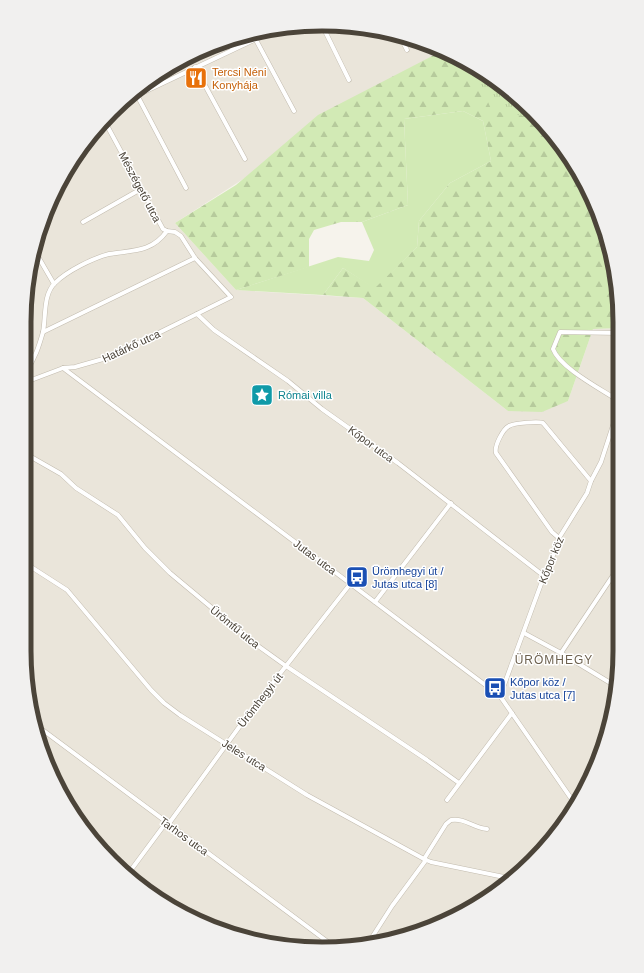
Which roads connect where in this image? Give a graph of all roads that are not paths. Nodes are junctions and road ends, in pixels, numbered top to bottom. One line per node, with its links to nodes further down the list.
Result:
1 (325, 31): 9 (street)
2 (259, 38): 3 (street)
3 (256, 40): 6 (street); 12 (street)
4 (403, 43): 7 (street)
5 (231, 45): 6 (street)
6 (232, 49): 8 (street)
7 (407, 50)
8 (195, 67): 10 (street); 14 (street)
9 (349, 80)
10 (146, 90)
11 (137, 97): 15 (street)
12 (294, 111)
13 (107, 126): 16 (street, Mészégető utca)
14 (245, 160)
15 (186, 188)
16 (141, 189): 17 (street); 18 (street, Mészégető utca)
17 (83, 222)
18 (166, 231): 20 (street, Mészégető utca); 21 (street)
19 (39, 258): 21 (street)
20 (195, 258): 22 (street, Mészégető utca); 24 (street)
21 (54, 284): 24 (street)
22 (231, 297): 23 (street, Határkő utca)
23 (197, 314): 27 (street, Határkő utca); 33 (street, Kőpor utca)
24 (43, 332): 26 (street)
25 (613, 333): 29 (street)
26 (31, 364)
27 (63, 368): 28 (street, Határkő utca); 38 (street, Jutas utca)
28 (31, 380)
29 (613, 397)
30 (613, 425): 32 (street, Kőpor köz)
31 (31, 457): 42 (street, Ürömfű utca)
32 (591, 481): 34 (street, Kőpor köz); 34 (street)
33 (451, 503): 37 (street, Kőpor utca); 39 (street)
34 (559, 538): 37 (street, Kőpor köz)
35 (31, 567): 47 (street, Jeles utca)
36 (613, 575): 41 (street)
37 (544, 576): 40 (street, Kőpor köz)
38 (350, 583): 39 (street, Jutas utca); 42 (street, Ürömhegyi út)
39 (375, 602): 44 (street, Jutas utca)
40 (524, 633): 41 (street); 44 (street, Kőpor köz)
41 (561, 653): 43 (street)
42 (286, 666): 47 (street, Ürömhegyi út); 48 (street, Ürömfű utca)
43 (611, 684)
44 (500, 696): 45 (street, Jutas utca)
45 (512, 713): 48 (street); 50 (street, Jutas utca)
46 (42, 729): 51 (street, Tarhos utca)
47 (226, 744): 51 (street, Ürömhegyi út); 53 (street, Jeles utca)
48 (459, 783): 49 (street)
49 (447, 800)
50 (572, 800)
51 (168, 823): 54 (street, Ürömhegyi út); 57 (street, Tarhos utca)
52 (487, 829): 53 (street)
53 (425, 859): 55 (street, Jeles utca); 56 (street)
54 (131, 870)
55 (505, 877)
56 (372, 937)
57 (326, 942)

